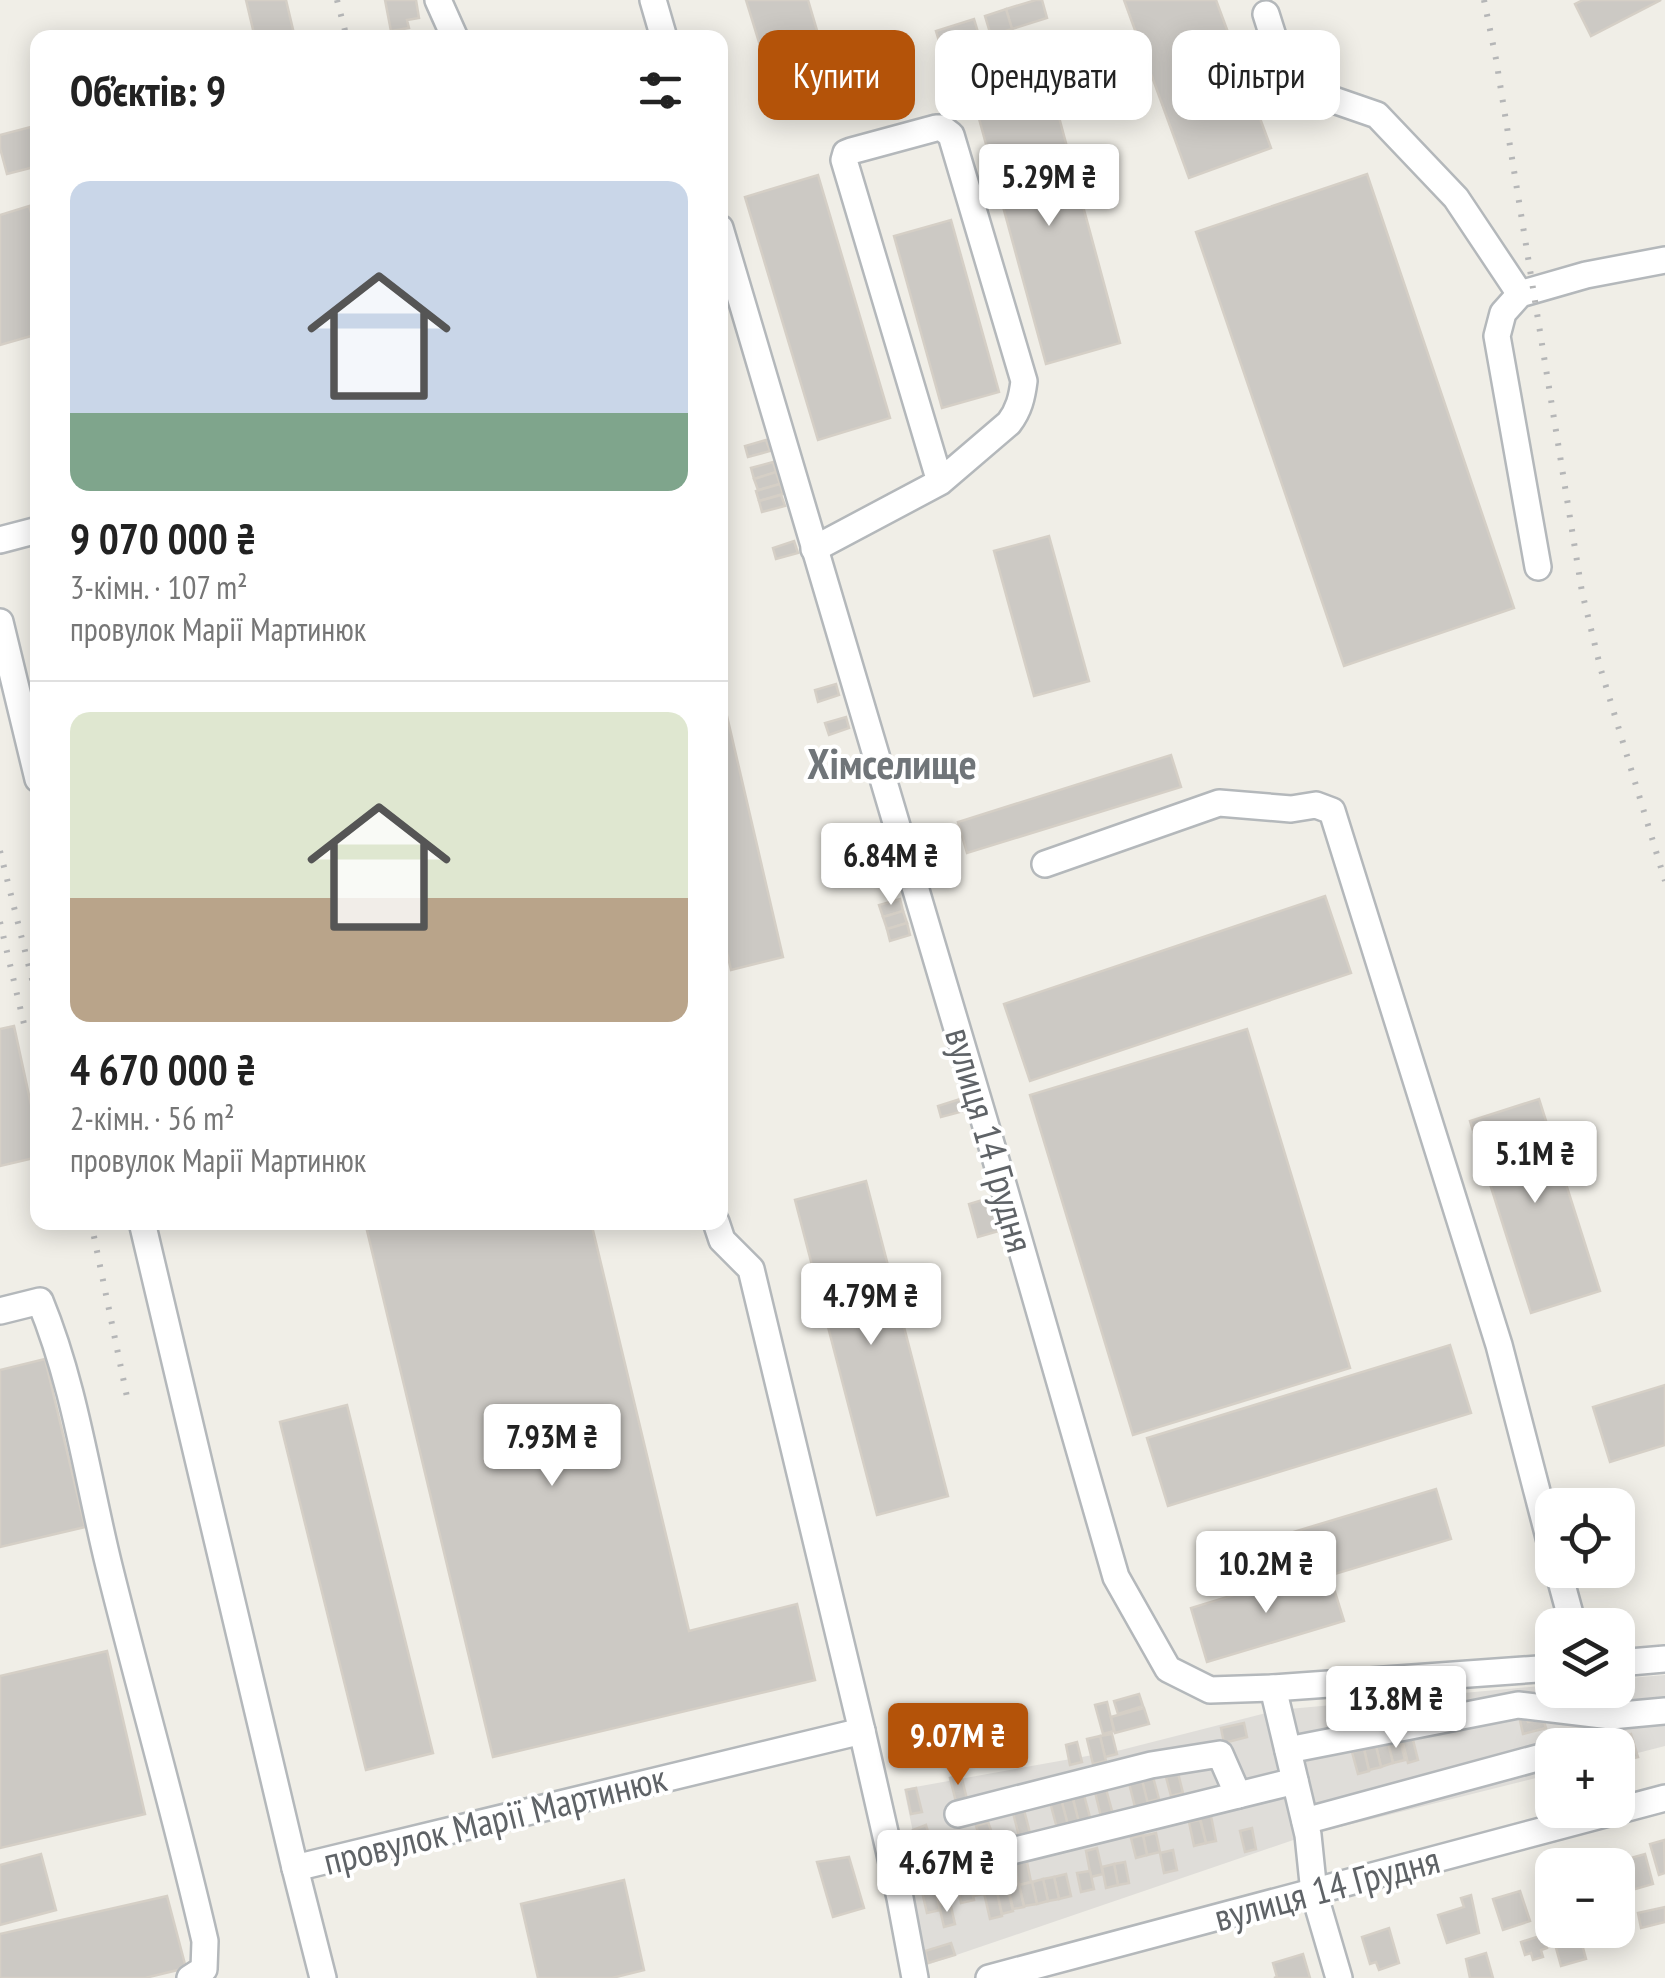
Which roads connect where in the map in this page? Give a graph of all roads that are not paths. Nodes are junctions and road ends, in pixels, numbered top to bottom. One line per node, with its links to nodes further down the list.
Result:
1 (438, 0): 4 (street)
2 (653, 0): 5 (street)
3 (1266, 14): 8 (street)
4 (451, 30)
5 (662, 30)
6 (728, 255): 12 (street, вулиця 14 Грудня)
7 (1665, 260): 8 (street)
8 (1520, 294): 13 (street)
9 (940, 482): 9 (street); 12 (street)
10 (30, 532): 11 (street)
11 (0, 540)
12 (814, 550): 24 (street, вулиця 14 Грудня)
13 (1538, 567)
14 (0, 622): 15 (street)
15 (30, 747)
16 (1045, 864): 20 (street)
17 (144, 1230): 34 (street, провулок Марії Мартинюк)
18 (719, 1230): 26 (street)
19 (0, 1311): 37 (street)
20 (1536, 1488)
21 (1665, 1659): 22 (street)
22 (1635, 1662)
23 (1535, 1669): 24 (street, вулиця 14 Грудня)
24 (1274, 1688): 27 (street)
25 (1665, 1710): 27 (street)
26 (862, 1731): 34 (street, провулок Марії Мартинюк); 39 (street)
27 (1288, 1750): 29 (street)
28 (1535, 1759): 33 (street)
29 (1295, 1781): 30 (street); 33 (street)
30 (1238, 1796): 32 (street); 35 (street)
31 (1665, 1798): 36 (street, вулиця 14 Грудня)
32 (958, 1814)
33 (1305, 1821): 36 (street)
34 (295, 1868): 38 (street)
35 (939, 1869)
36 (1314, 1893): 40 (street, вулиця 14 Грудня); 41 (street)
37 (190, 1978)
38 (323, 1978)
39 (916, 1978)
40 (989, 1978)
41 (1339, 1978)

